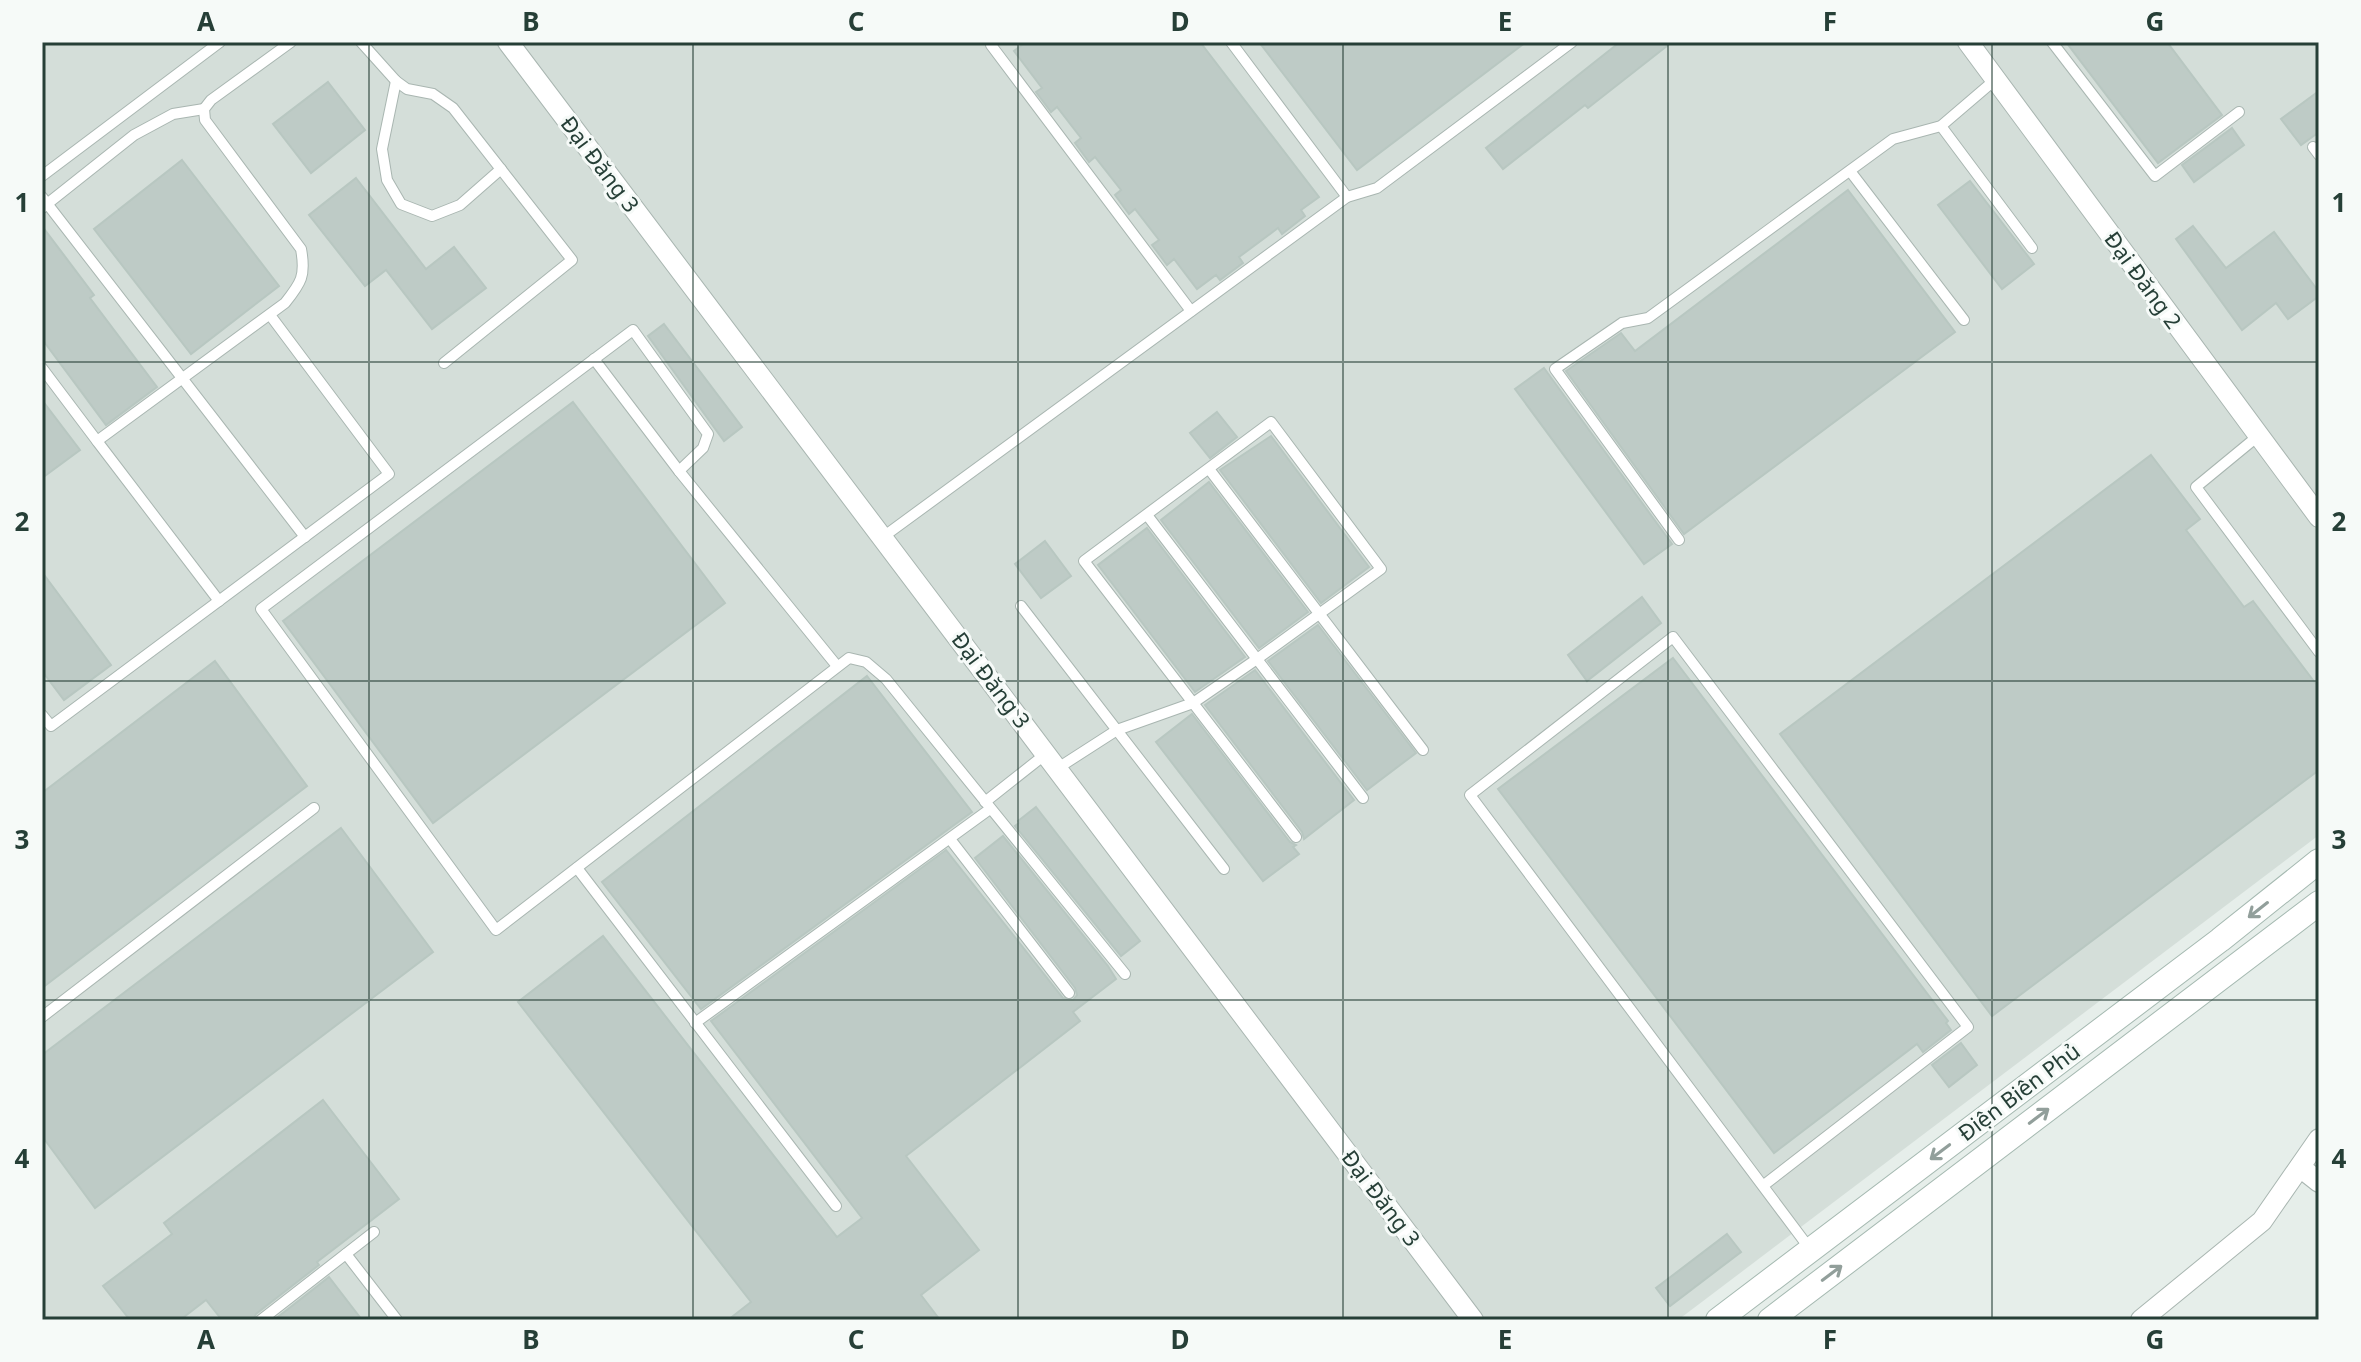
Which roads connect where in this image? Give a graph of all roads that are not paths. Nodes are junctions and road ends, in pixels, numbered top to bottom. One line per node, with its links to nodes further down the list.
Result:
1 (220, 42): 17 (lane)
2 (291, 42): 12 (lane)
3 (361, 42): 11 (lane)
4 (508, 42): 35 (street, Đại Đăng 3)
5 (1231, 42): 18 (lane)
6 (1572, 42): 18 (lane)
7 (1968, 42): 10 (street, Đại Đăng 2)
8 (2052, 42): 13 (lane)
9 (991, 45): 21 (lane)
10 (1996, 79): 14 (lane); 28 (street, Đại Đăng 2)
11 (396, 81): 15 (lane); 15 (lane)
12 (204, 109): 19 (lane); 22 (lane)
13 (2239, 112)
14 (1941, 126): 16 (lane); 20 (lane)
15 (501, 169): 25 (lane)
16 (1850, 171): 23 (lane); 36 (lane)
17 (42, 176)
18 (1347, 197): 21 (lane)
19 (44, 203): 27 (lane)
20 (2032, 248)
21 (1191, 311): 35 (lane)
22 (270, 315): 27 (lane); 34 (lane)
23 (1964, 320)
24 (594, 359): 31 (lane); 31 (lane); 54 (lane)
25 (444, 363)
26 (42, 368): 29 (lane)
27 (183, 378): 29 (lane); 34 (lane)
28 (2258, 436): 33 (street, Đại Đăng 2); 40 (lane)
29 (97, 441): 37 (lane)
30 (1209, 469): 32 (lane); 39 (lane); 39 (lane)
31 (679, 471): 42 (lane)
32 (1147, 515): 41 (lane); 43 (lane)
33 (2319, 517)
34 (305, 537): 37 (lane)
35 (883, 537): 47 (street, Đại Đăng 3)
36 (1679, 540)
37 (219, 601): 44 (lane)
38 (1021, 606): 45 (lane)
39 (1319, 614): 41 (lane); 46 (lane)
40 (2319, 652)
41 (1257, 659): 43 (lane); 48 (lane)
42 (837, 666): 49 (lane); 54 (lane)
43 (1193, 703): 45 (lane); 51 (lane)
44 (42, 715)
45 (1117, 730): 47 (lane); 55 (lane)
46 (1423, 750)
47 (1052, 761): 49 (lane); 71 (street, Đại Đăng 3)
48 (1363, 798)
49 (988, 805): 52 (lane); 57 (lane)
50 (314, 808): 59 (lane)
51 (1296, 837)
52 (950, 839): 58 (lane); 60 (lane)
53 (2319, 861): 67 (main road, Điện Biên Phủ, one-way to 67)
54 (577, 868): 60 (lane)
55 (1224, 869)
56 (2319, 903): 73 (main road, Điện Biên Phủ, one-way to 56)
57 (1125, 974)
58 (1069, 993)
59 (42, 1017)
60 (695, 1023): 65 (lane)
61 (2319, 1139): 62 (street)
62 (2300, 1167): 63 (street); 74 (street)
63 (2319, 1182)
64 (1764, 1185): 64 (lane); 67 (lane)
65 (836, 1206)
66 (374, 1232): 68 (lane)
67 (1811, 1250): 72 (main road, Điện Biên Phủ)
68 (346, 1254): 69 (lane); 70 (lane)
69 (261, 1320)
70 (397, 1320)
71 (1473, 1320)
72 (1718, 1320)
73 (1770, 1320)
74 (2141, 1320)

